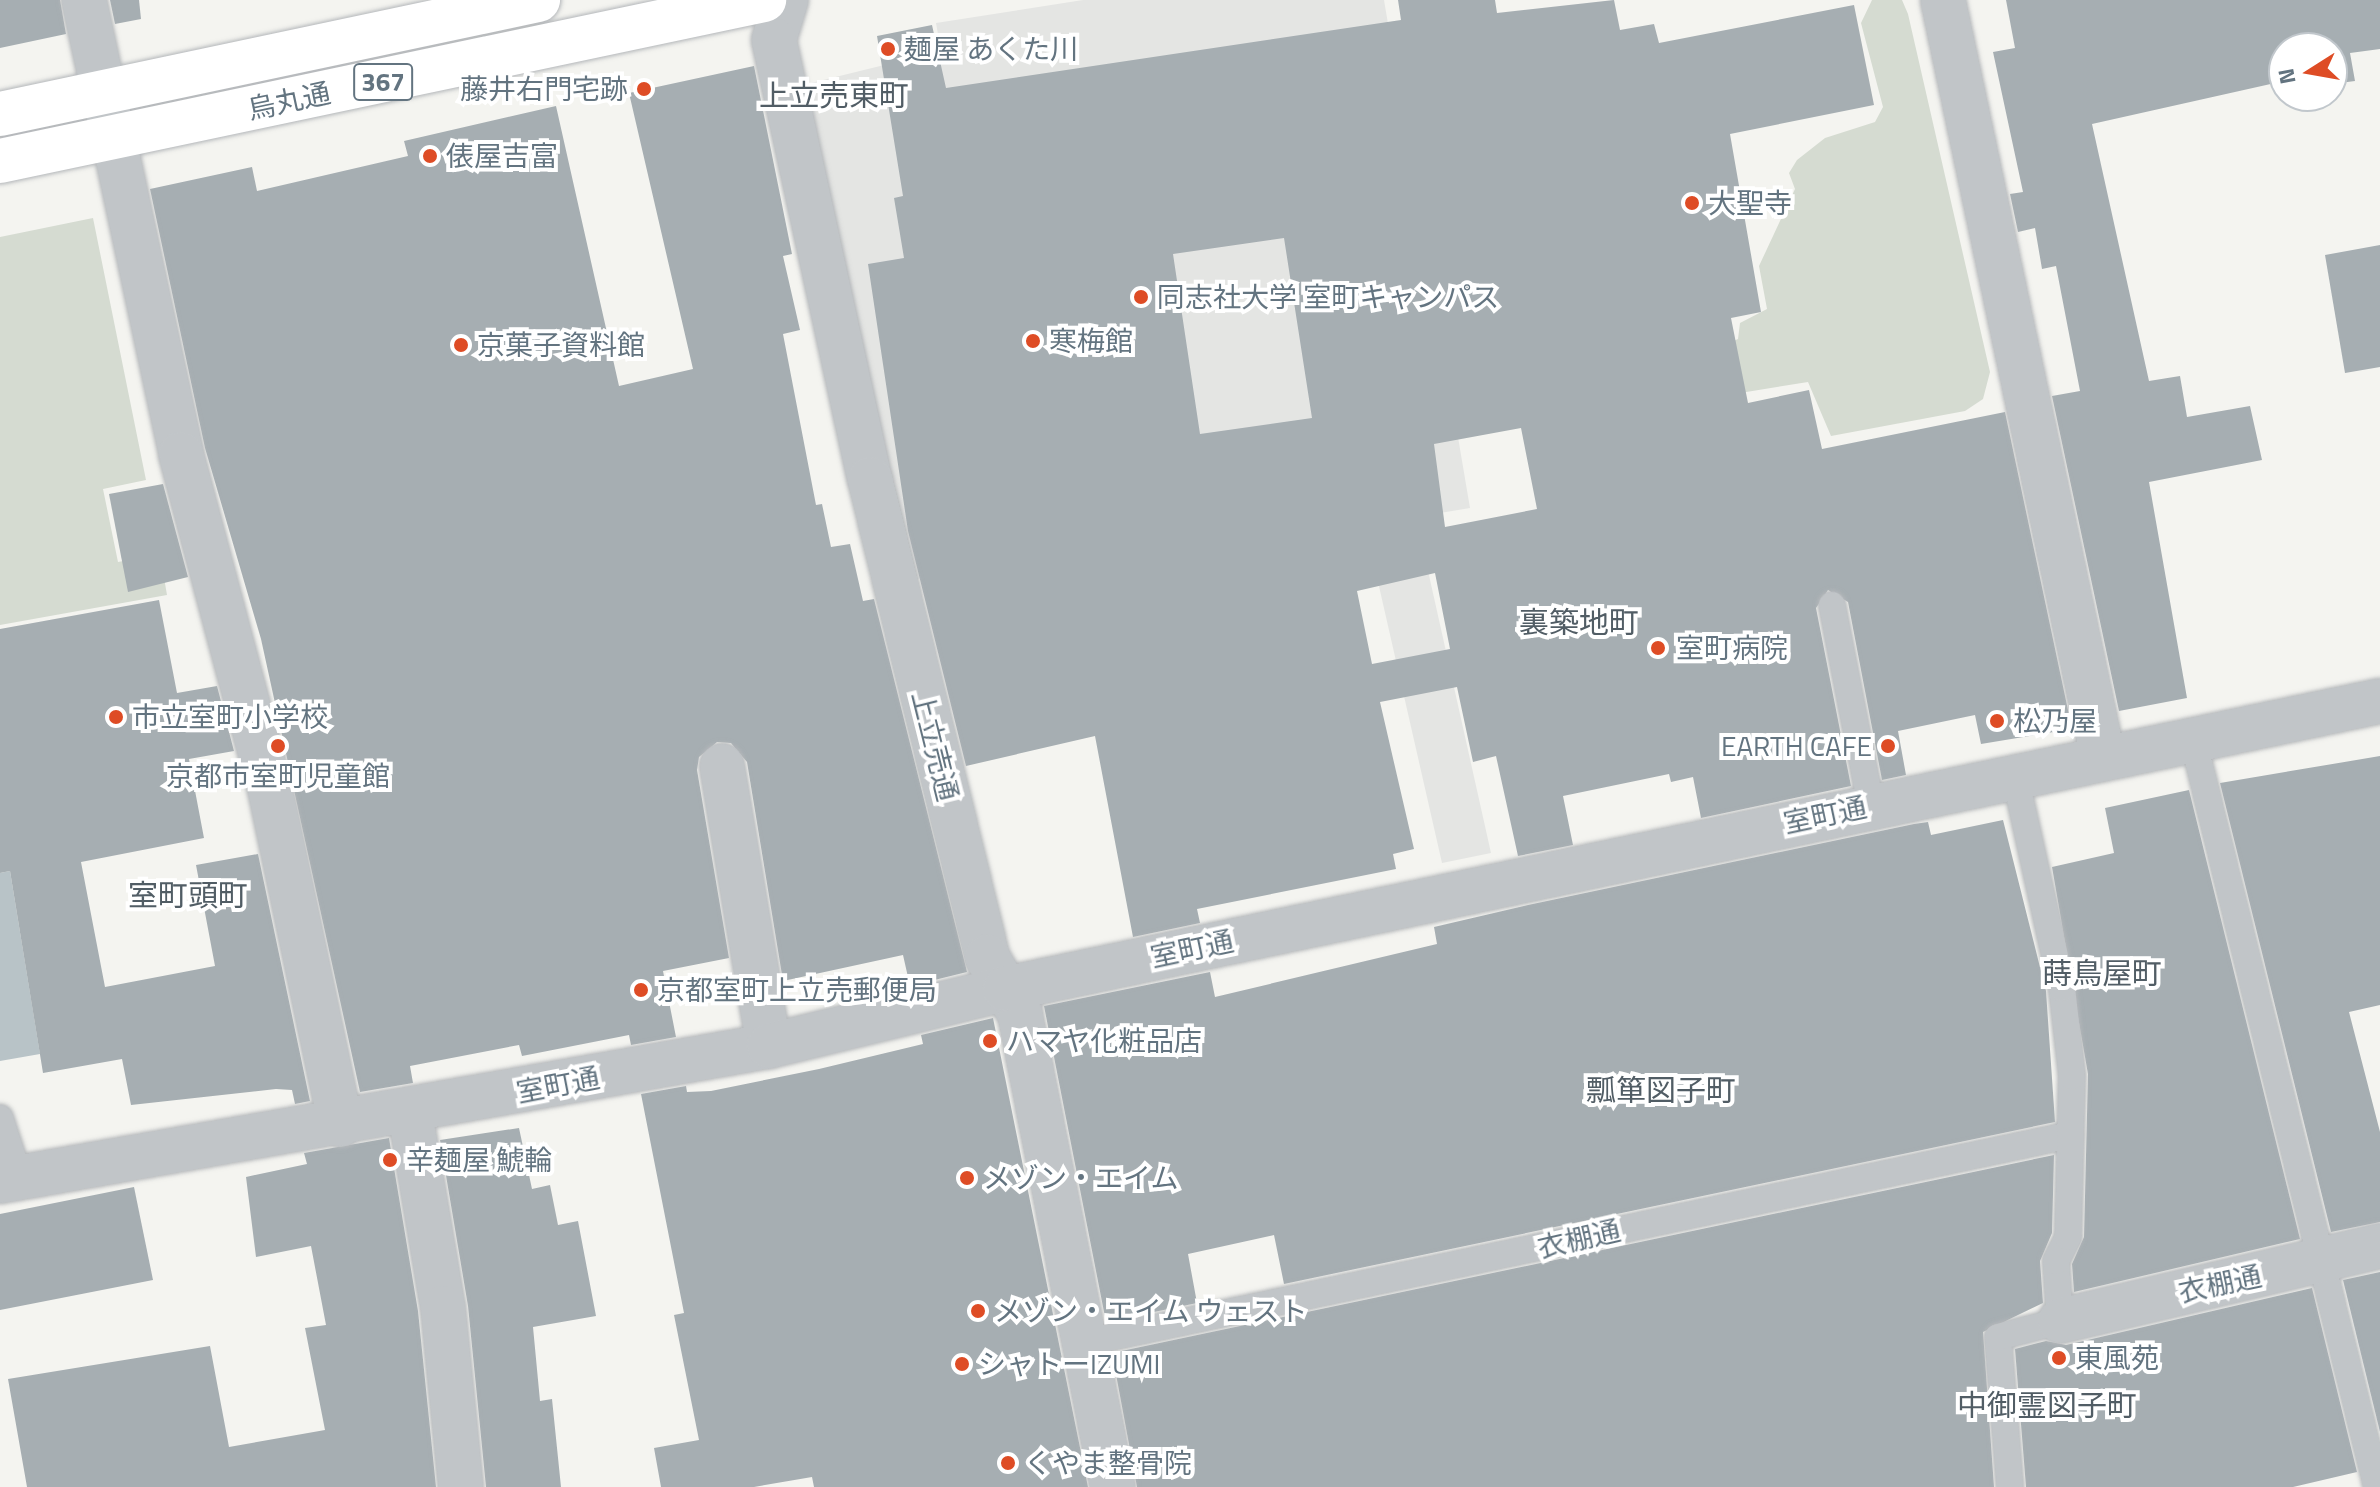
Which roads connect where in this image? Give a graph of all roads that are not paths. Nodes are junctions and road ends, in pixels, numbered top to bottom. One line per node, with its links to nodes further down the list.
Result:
1 (84, 0): 6 (street)
2 (538, 0): 6 (highway, 烏丸通 / 367)
3 (764, 0): 8 (highway, 烏丸通 / 367)
4 (786, 0): 17 (street, 上立売通)
5 (1943, 0): 13 (street)
6 (103, 92): 7 (highway, 烏丸通 / 367); 8 (street)
7 (0, 114)
8 (112, 138): 9 (highway, 烏丸通 / 367); 21 (street)
9 (0, 161)
10 (1832, 605): 16 (lane)
11 (2380, 701): 12 (street, 室町通)
12 (2193, 739): 13 (street, 室町通); 25 (lane)
13 (2103, 757): 15 (street, 室町通)
14 (722, 766): 18 (street)
15 (2015, 776): 16 (street, 室町通); 22 (lane)
16 (1871, 805): 17 (street, 室町通)
17 (1005, 989): 18 (street, 室町通); 27 (street, 上立売通)
18 (769, 1046): 19 (street, 室町通)
19 (410, 1113): 21 (street, 室町通); 28 (street)
20 (0, 1118): 23 (lane)
21 (341, 1125): 23 (street, 室町通)
22 (2070, 1135): 26 (lane); 27 (lane, 衣棚通)
23 (10, 1179)
24 (2380, 1246): 25 (street, 衣棚通)
25 (2318, 1264): 26 (street, 衣棚通); 31 (lane)
26 (2060, 1321): 30 (lane)
27 (1088, 1342): 29 (street, 上立売通)
28 (461, 1487)
29 (1113, 1487)
30 (2010, 1487)
31 (2377, 1487)

